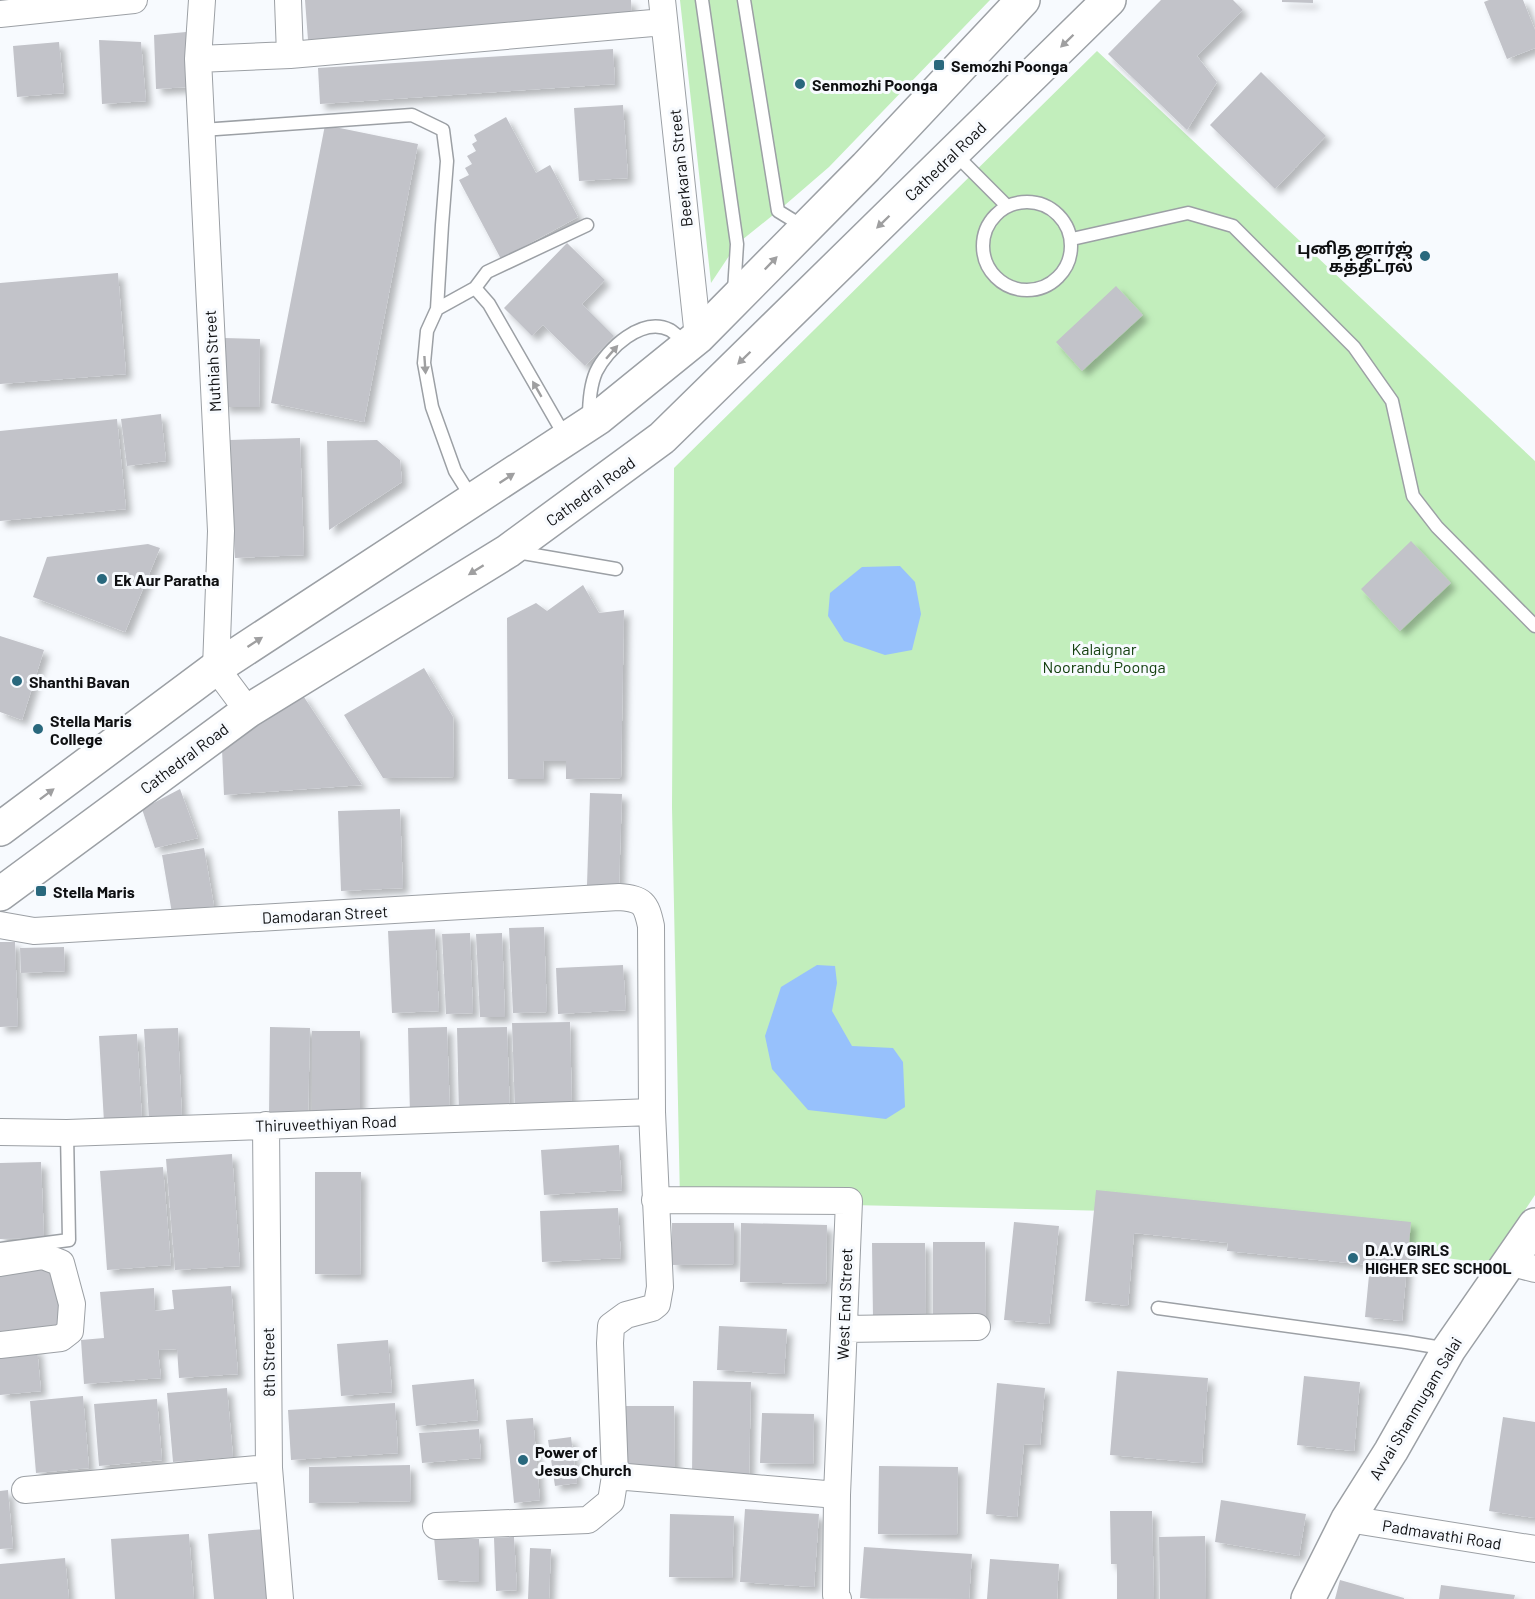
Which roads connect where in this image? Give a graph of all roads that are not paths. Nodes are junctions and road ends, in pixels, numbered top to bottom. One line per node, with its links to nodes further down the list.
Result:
1 (134, 0): 9 (street)
2 (202, 0): 11 (street, Muthiah Street)
3 (288, 0): 10 (street)
4 (702, 0): 19 (lane)
5 (744, 0): 16 (lane)
6 (1023, 0): 16 (main road)
7 (1109, 0): 13 (main road, Cathedral Road, one-way to 13)
8 (663, 11): 10 (street); 21 (street, Beerkaran Street)
9 (0, 14)
10 (290, 55): 11 (street)
11 (198, 59): 12 (street, Muthiah Street)
12 (202, 130): 20 (lane); 27 (street, Muthiah Street)
13 (954, 152): 14 (lane); 24 (main road, Cathedral Road, one-way to 24)
14 (1007, 206): 17 (lane); 17 (lane)
15 (587, 225): 18 (lane)
16 (805, 228): 19 (main road, one-way to 16)
17 (1072, 239): 26 (lane)
18 (475, 288): 20 (lane); 22 (lane, one-way to 18)
19 (734, 301): 21 (main road)
20 (437, 309): 23 (lane, one-way to 23)
21 (693, 341): 22 (main road); 22 (lane, one-way to 21)
22 (578, 432): 23 (main road, one-way to 22)
23 (473, 500): 27 (main road, one-way to 23)
24 (508, 551): 25 (lane); 28 (main road, Cathedral Road, one-way to 28)
25 (616, 569)
26 (1535, 626)
27 (216, 668): 28 (street); 29 (main road, one-way to 27)
28 (248, 711): 30 (main road, Cathedral Road)
29 (0, 829)
30 (0, 894)
31 (0, 925): 32 (street, Damodaran Street)
32 (651, 1112): 33 (street, Thiruveethiyan Road); 36 (street)
33 (266, 1125): 35 (street, Thiruveethiyan Road); 46 (street, 8th Street)
34 (0, 1132): 35 (street, Thiruveethiyan Road)
35 (67, 1133): 38 (lane)
36 (655, 1200): 43 (street, West End Street); 47 (street)
37 (1535, 1225): 40 (main road, Avvai Shanmugam Salai)
38 (0, 1249)
39 (0, 1263): 44 (street)
40 (1521, 1266): 45 (main road, Avvai Shanmugam Salai)
41 (1158, 1308): 45 (lane)
42 (977, 1327): 43 (street)
43 (844, 1329): 49 (street, West End Street)
44 (0, 1345)
45 (1449, 1350): 50 (main road, Avvai Shanmugam Salai)
46 (269, 1468): 48 (street); 53 (street, 8th Street)
47 (615, 1476): 49 (street); 51 (street)
48 (25, 1490)
49 (837, 1495): 54 (street, West End Street)
50 (1348, 1519): 52 (street, Padmavathi Road); 55 (main road, Avvai Shanmugam Salai)
51 (436, 1526)
52 (1535, 1549)
53 (280, 1599)
54 (838, 1599)
55 (1308, 1599)

